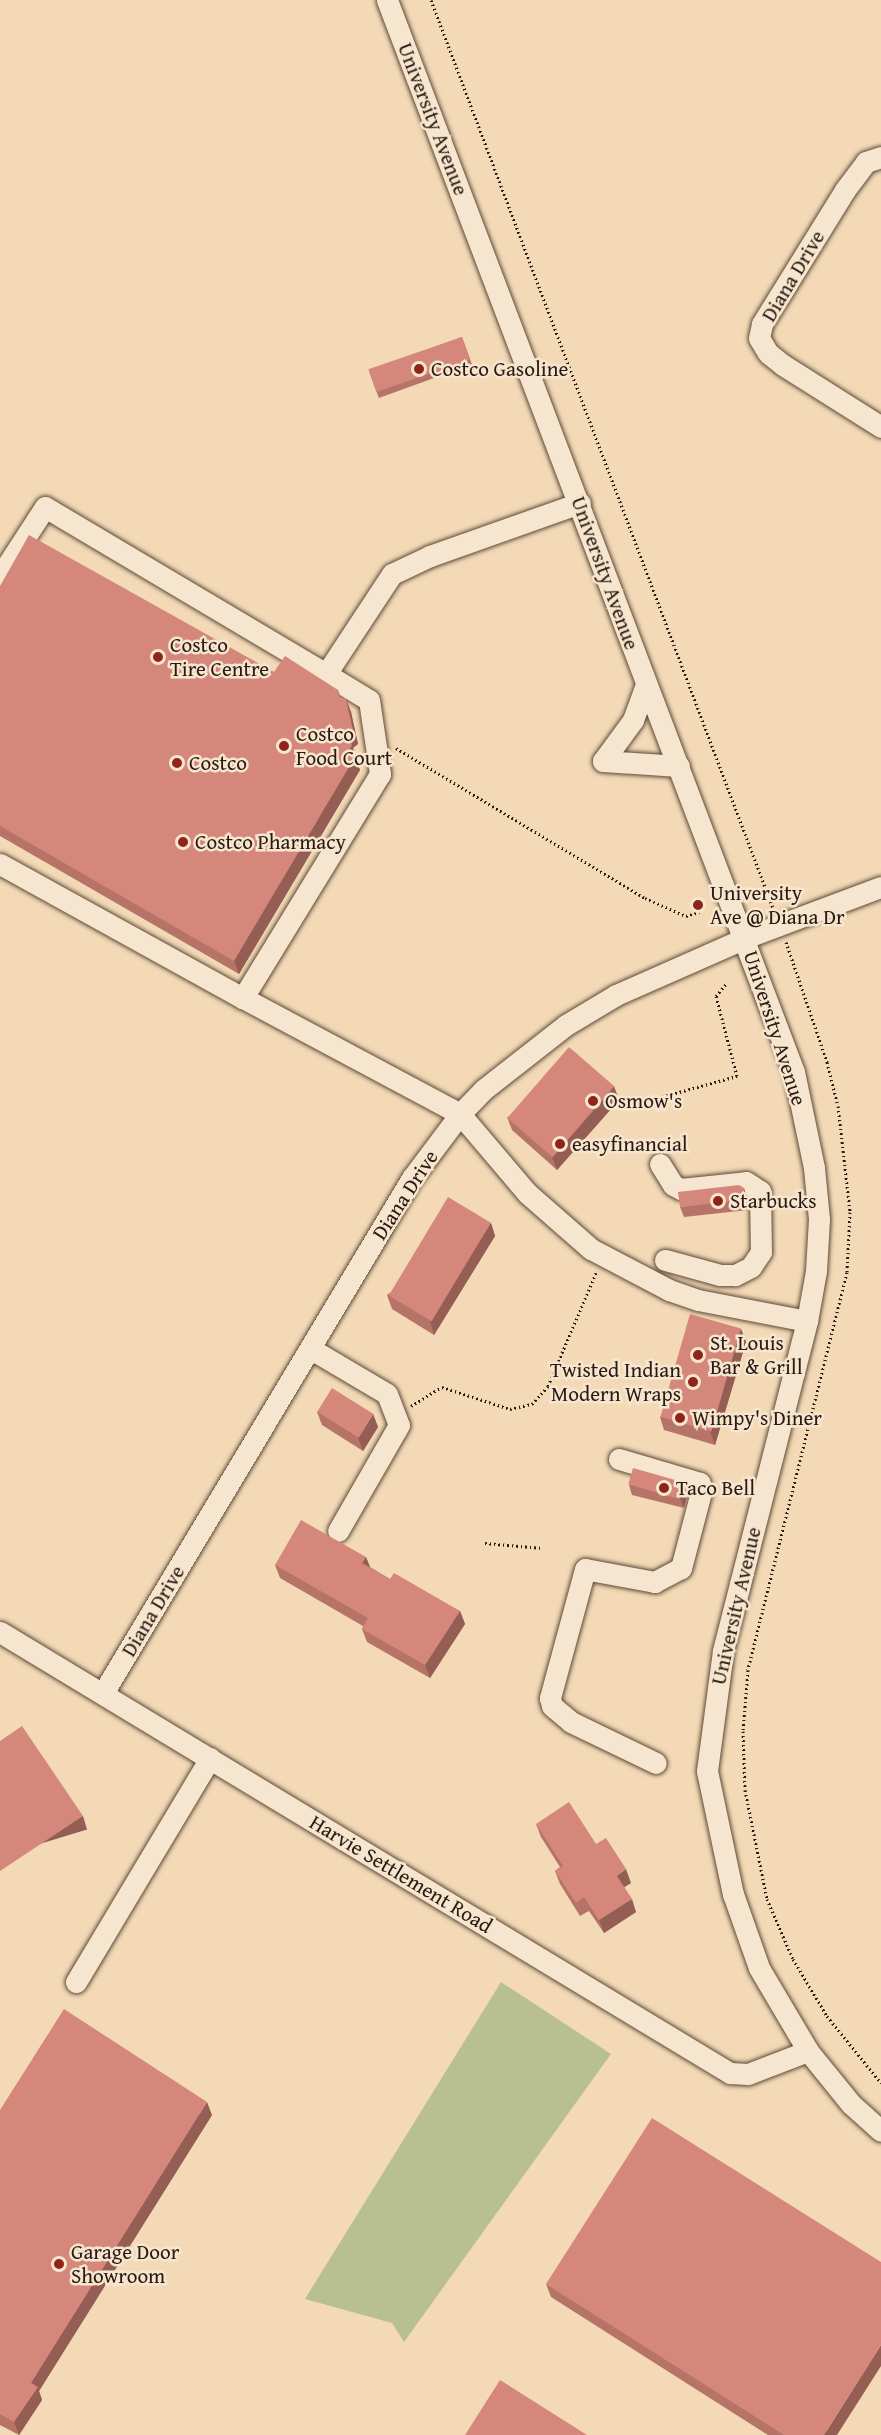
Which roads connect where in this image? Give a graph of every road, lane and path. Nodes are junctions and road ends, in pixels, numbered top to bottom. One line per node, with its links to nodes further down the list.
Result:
1 (387, 0): 5 (street, University Avenue)
2 (431, 0): 14 (path)
3 (881, 157): 4 (street, Diana Drive)
4 (881, 427)
5 (580, 503): 7 (street); 8 (street, University Avenue)
6 (0, 576): 7 (street)
7 (326, 675): 9 (street)
8 (646, 684): 10 (street, University Avenue); 10 (street)
9 (376, 749): 13 (path); 17 (street)
10 (680, 766): 15 (street, University Avenue)
11 (0, 864): 17 (street)
12 (881, 887): 14 (street, Diana Drive)
13 (699, 912)
14 (780, 925): 15 (street, Diana Drive); 36 (path)
15 (745, 938): 19 (street, Diana Drive); 23 (street, University Avenue)
16 (726, 984): 18 (path)
17 (243, 998): 19 (street)
18 (632, 1105)
19 (459, 1114): 21 (street); 24 (street, Diana Drive)
20 (660, 1164): 22 (street)
21 (608, 1258): 23 (street); 25 (path)
22 (665, 1260)
23 (807, 1321): 35 (street, University Avenue)
24 (311, 1349): 25 (street); 31 (street, Diana Drive)
25 (395, 1410): 27 (street)
26 (619, 1459): 33 (street)
27 (338, 1530)
28 (485, 1544): 29 (path)
29 (543, 1548)
30 (0, 1632): 31 (street, Harvie Settlement Road)
31 (104, 1693): 32 (street, Harvie Settlement Road)
32 (210, 1758): 34 (street); 35 (street, Harvie Settlement Road)
33 (656, 1763)
34 (76, 1982)
35 (808, 2051): 37 (street, University Avenue)
36 (881, 2083)
37 (881, 2131)

